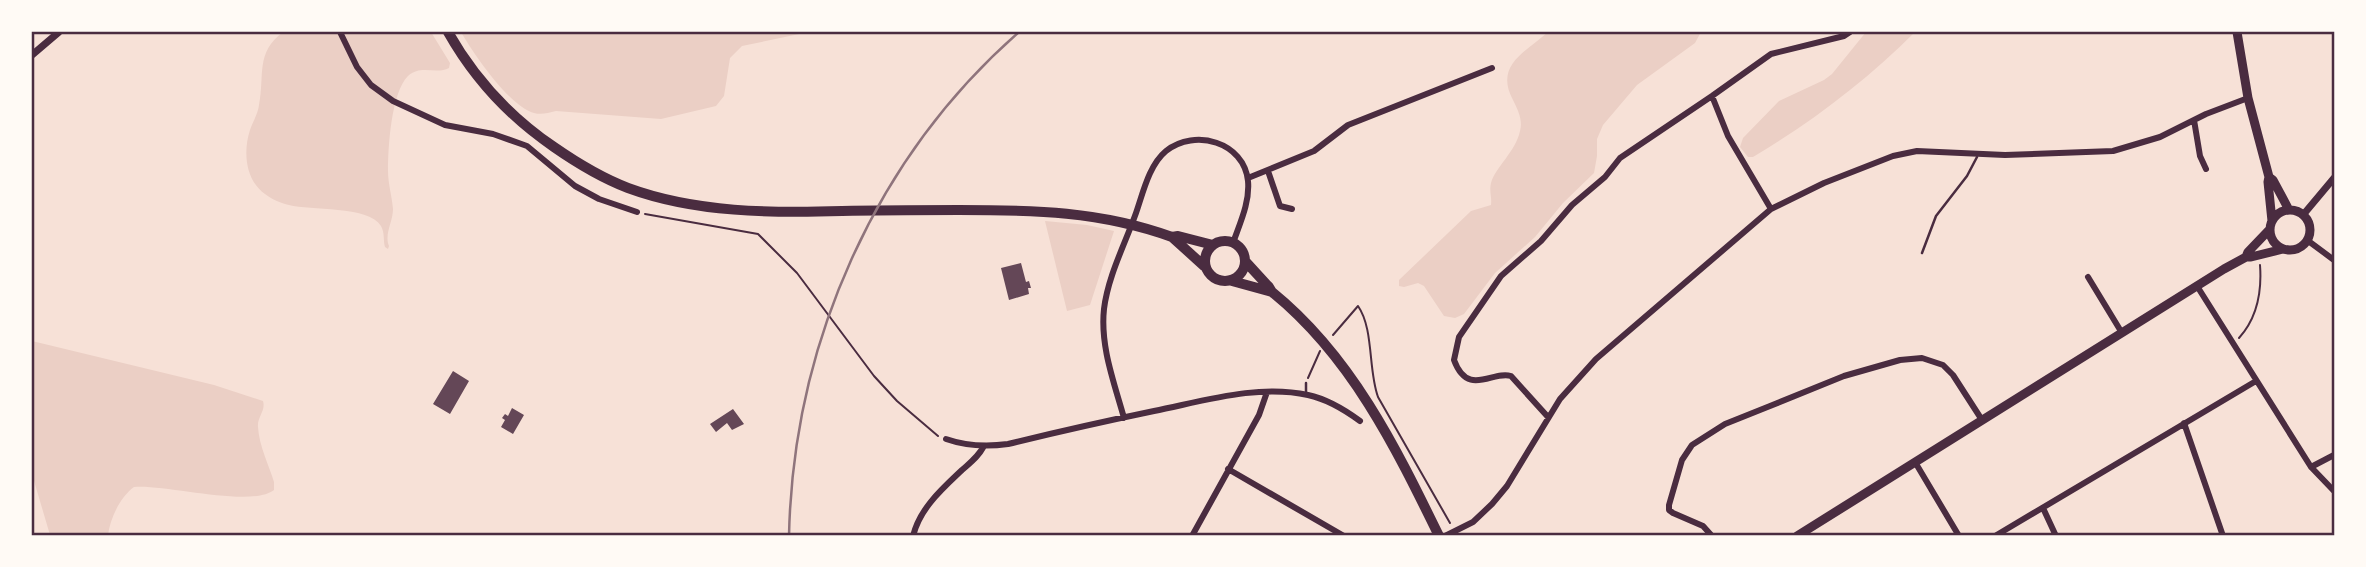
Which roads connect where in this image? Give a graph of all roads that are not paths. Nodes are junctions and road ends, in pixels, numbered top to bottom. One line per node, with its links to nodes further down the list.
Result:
1 (59, 32): 6 (street)
2 (340, 32): 20 (street)
3 (447, 32): 23 (main road)
4 (1850, 32): 8 (street)
5 (2237, 32): 9 (main road)
6 (32, 54)
7 (1492, 68): 13 (street)
8 (1712, 96): 18 (street); 42 (street)
9 (2248, 98): 10 (street); 14 (main road)
10 (2194, 120): 11 (street); 12 (street)
11 (1979, 153): 18 (street); 28 (lane)
12 (2206, 169)
13 (1268, 171): 15 (street); 17 (street)
14 (2269, 177): 19 (main road); 22 (main road)
15 (1248, 178): 25 (street); 43 (street)
16 (2334, 178): 21 (street)
17 (1292, 209)
18 (1770, 209): 42 (street)
19 (2289, 211): 21 (main road); 22 (main road)
20 (637, 212)
21 (2303, 215): 24 (main road)
22 (2271, 225): 27 (main road); 29 (main road)
23 (1172, 237): 26 (main road); 32 (main road)
24 (2308, 240): 27 (main road); 30 (street)
25 (1233, 243): 26 (main road); 31 (main road)
26 (1213, 244): 32 (main road)
27 (2283, 249): 29 (main road)
28 (1922, 253)
29 (2246, 257): 35 (main road)
30 (2334, 260)
31 (1245, 261): 34 (main road); 36 (main road)
32 (1205, 266): 34 (main road)
33 (2088, 276): 37 (street)
34 (1232, 281): 36 (main road)
35 (2197, 286): 37 (main road); 38 (street)
36 (1272, 292): 58 (main road)
37 (2122, 333): 44 (main road)
38 (2256, 381): 46 (street); 51 (street)
39 (1307, 383): 41 (lane)
40 (1267, 392): 41 (street); 43 (street); 52 (street)
41 (1306, 394): 45 (street)
42 (1548, 417): 59 (street)
43 (1124, 418): 48 (street)
44 (1982, 420): 50 (main road); 60 (street)
45 (1360, 422)
46 (2184, 423): 54 (street); 65 (street)
47 (946, 439): 48 (street)
48 (984, 446): 55 (street)
49 (2334, 455): 51 (street)
50 (1915, 462): 61 (main road); 62 (street)
51 (2311, 467): 53 (street)
52 (1228, 469): 56 (street); 57 (street)
53 (2334, 491)
54 (2043, 508): 63 (street); 64 (street)
55 (913, 536)
56 (1192, 536)
57 (1344, 536)
58 (1438, 536)
59 (1445, 536)
60 (1712, 536)
61 (1797, 536)
62 (1959, 536)
63 (1995, 536)
64 (2056, 536)
65 (2223, 536)

